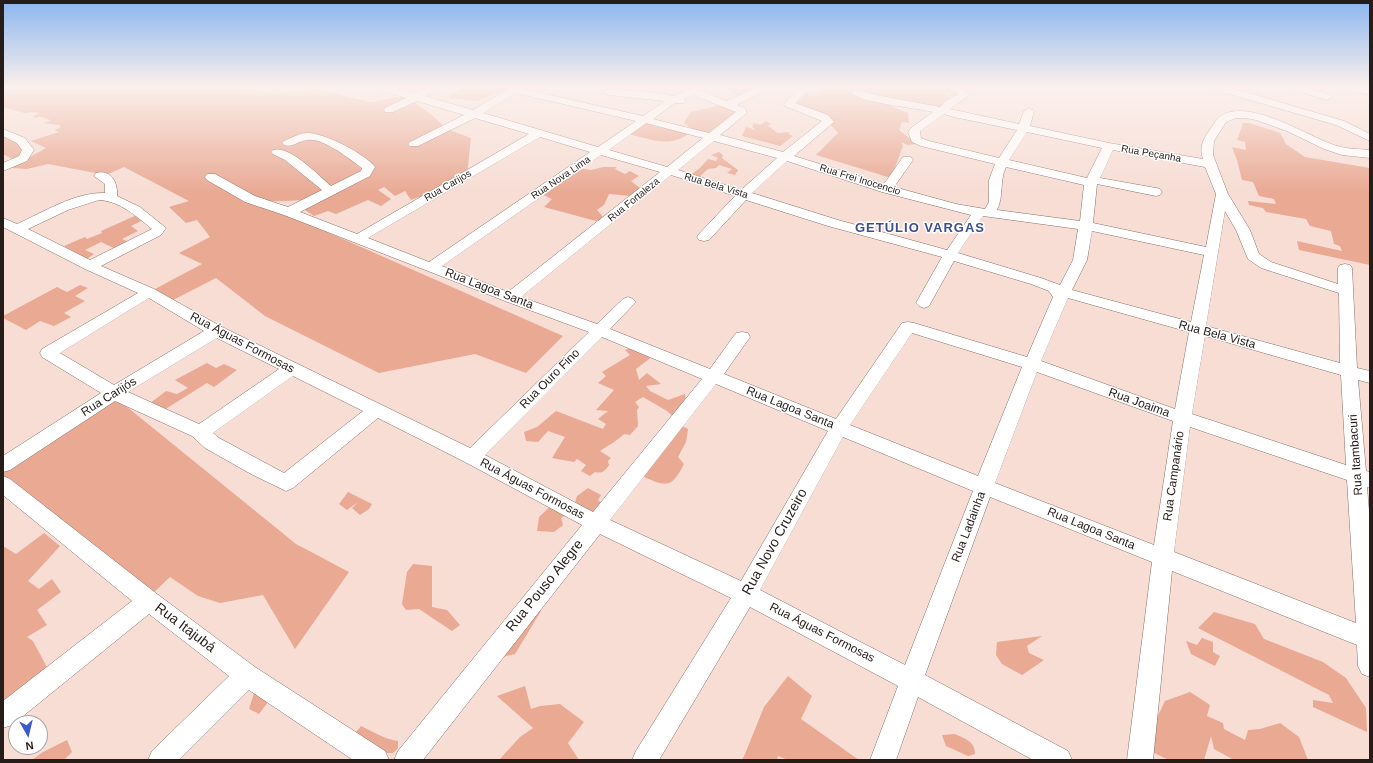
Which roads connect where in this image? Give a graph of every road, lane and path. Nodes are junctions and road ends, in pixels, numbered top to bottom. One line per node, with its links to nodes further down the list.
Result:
1 (459, 122): 19 (street)
2 (500, 122): 15 (street, Rua Bela Vista)
3 (641, 122): 21 (street, Rua Nova Lima)
4 (649, 122): 16 (street, Rua Frei Inocencio)
5 (731, 122): 16 (street, Rua Fortaleza)
6 (828, 122): 24 (street)
7 (927, 122): 26 (street)
8 (989, 122): 13 (street, Rua Peçanha)
9 (1026, 122): 13 (street)
10 (1221, 122): 28 (street)
11 (1271, 122): 23 (street)
12 (1336, 122): 17 (street)
13 (1023, 129): 20 (street, Rua Peçanha); 26 (street)
14 (3, 132): 27 (street)
15 (539, 133): 21 (street, Rua Bela Vista); 44 (street, Rua Carijos)
16 (711, 137): 24 (street, Rua Frei Inocencio); 29 (street, Rua Fortaleza)
17 (1370, 138)
18 (288, 143): 34 (street)
19 (414, 144)
20 (1109, 146): 28 (street, Rua Peçanha); 32 (street, Rua Ladainha)
21 (600, 151): 29 (street, Rua Bela Vista); 48 (street, Rua Nova Lima)
22 (277, 152): 34 (street)
23 (1370, 154)
24 (785, 157): 33 (street, Rua Frei Inocencio); 36 (street)
25 (907, 160): 33 (street)
26 (1002, 161): 32 (street); 40 (street)
27 (6, 163)
28 (1211, 164): 37 (street)
29 (669, 171): 36 (street, Rua Bela Vista); 53 (street, Rua Fortaleza)
30 (100, 176): 38 (street)
31 (211, 177): 39 (street, Rua Lagoa Santa)
32 (1092, 182): 35 (street); 42 (street, Rua Ladainha)
33 (886, 189): 40 (street, Rua Frei Inocencio)
34 (330, 191): 39 (street)
35 (1156, 192)
36 (744, 194): 43 (street); 46 (street, Rua Bela Vista)
37 (1222, 194): 45 (street, Rua Campanário); 50 (street)
38 (111, 197): 41 (street); 47 (street)
39 (289, 212): 44 (street, Rua Lagoa Santa)
40 (984, 213): 42 (street, Rua Frei Inocencio); 46 (street)
41 (10, 225): 47 (street, Rua Águas Formosas)
42 (1085, 226): 45 (street, Rua Frei Inocencio); 51 (street, Rua Ladainha)
43 (704, 237)
44 (356, 239): 48 (street, Rua Lagoa Santa)
45 (1210, 252): 58 (street, Rua Campanário)
46 (950, 255): 51 (street, Rua Bela Vista); 55 (street)
47 (90, 266): 59 (street, Rua Águas Formosas)
48 (431, 267): 53 (street, Rua Lagoa Santa)
49 (1345, 268): 50 (street, Rua Itambacuri)
50 (1346, 291): 63 (street, Rua Itambacuri)
51 (1060, 292): 58 (street, Rua Bela Vista); 61 (street, Rua Ladainha)
52 (143, 296): 66 (street)
53 (510, 298): 57 (street, Rua Lagoa Santa)
54 (628, 302): 57 (street, Rua Ouro Fino)
55 (924, 303)
56 (908, 327): 61 (street, Rua Joaima); 69 (street, Rua Novo Cruzeiro)
57 (599, 330): 64 (street, Rua Lagoa Santa); 71 (street, Rua Ouro Fino)
58 (1198, 330): 63 (street, Rua Bela Vista); 68 (street, Rua Campanário)
59 (216, 331): 62 (street, Rua Águas Formosas); 66 (street, Rua Carijós)
60 (742, 337): 64 (street, Rua Pouso Alegre)
61 (1032, 364): 68 (street, Rua Joaima); 75 (street, Rua Ladainha)
62 (291, 369): 67 (street, Rua Águas Formosas); 70 (street)
63 (1349, 370): 65 (street, Rua Bela Vista); 73 (street, Rua Itambacuri)
64 (713, 377): 69 (street, Rua Lagoa Santa); 76 (street, Rua Pouso Alegre)
65 (1370, 377)
66 (114, 393): 70 (street); 72 (street, Rua Carijós)
67 (375, 411): 70 (street); 71 (street, Rua Águas Formosas)
68 (1182, 418): 73 (street, Rua Joaima); 77 (street, Rua Campanário)
69 (839, 428): 75 (street, Rua Lagoa Santa); 78 (street, Rua Novo Cruzeiro)
70 (198, 431)
71 (472, 457): 76 (street, Rua Águas Formosas)
72 (3, 465)
73 (1364, 478): 80 (street, Rua Itambacuri)
74 (3, 484): 79 (street, Rua Itajubá)
75 (984, 487): 77 (street, Rua Lagoa Santa); 83 (street, Rua Ladainha)
76 (596, 523): 78 (street, Rua Águas Formosas); 87 (street, Rua Pouso Alegre)
77 (1163, 558): 80 (street, Rua Lagoa Santa); 91 (street, Rua Campanário)
78 (746, 594): 83 (street, Rua Águas Formosas); 88 (street, Rua Novo Cruzeiro)
79 (149, 602): 82 (street, Rua Itajubá); 84 (street)
80 (1369, 639): 81 (street, Rua Itambacuri)
81 (1370, 666)
82 (247, 675): 85 (street); 86 (street, Rua Itajubá)
83 (911, 680): 89 (street, Rua Ladainha); 90 (street, Rua Águas Formosas)
84 (3, 716)
85 (161, 760)
86 (376, 760)
87 (407, 760)
88 (645, 760)
89 (883, 760)
90 (1059, 760)
91 (1140, 760)

